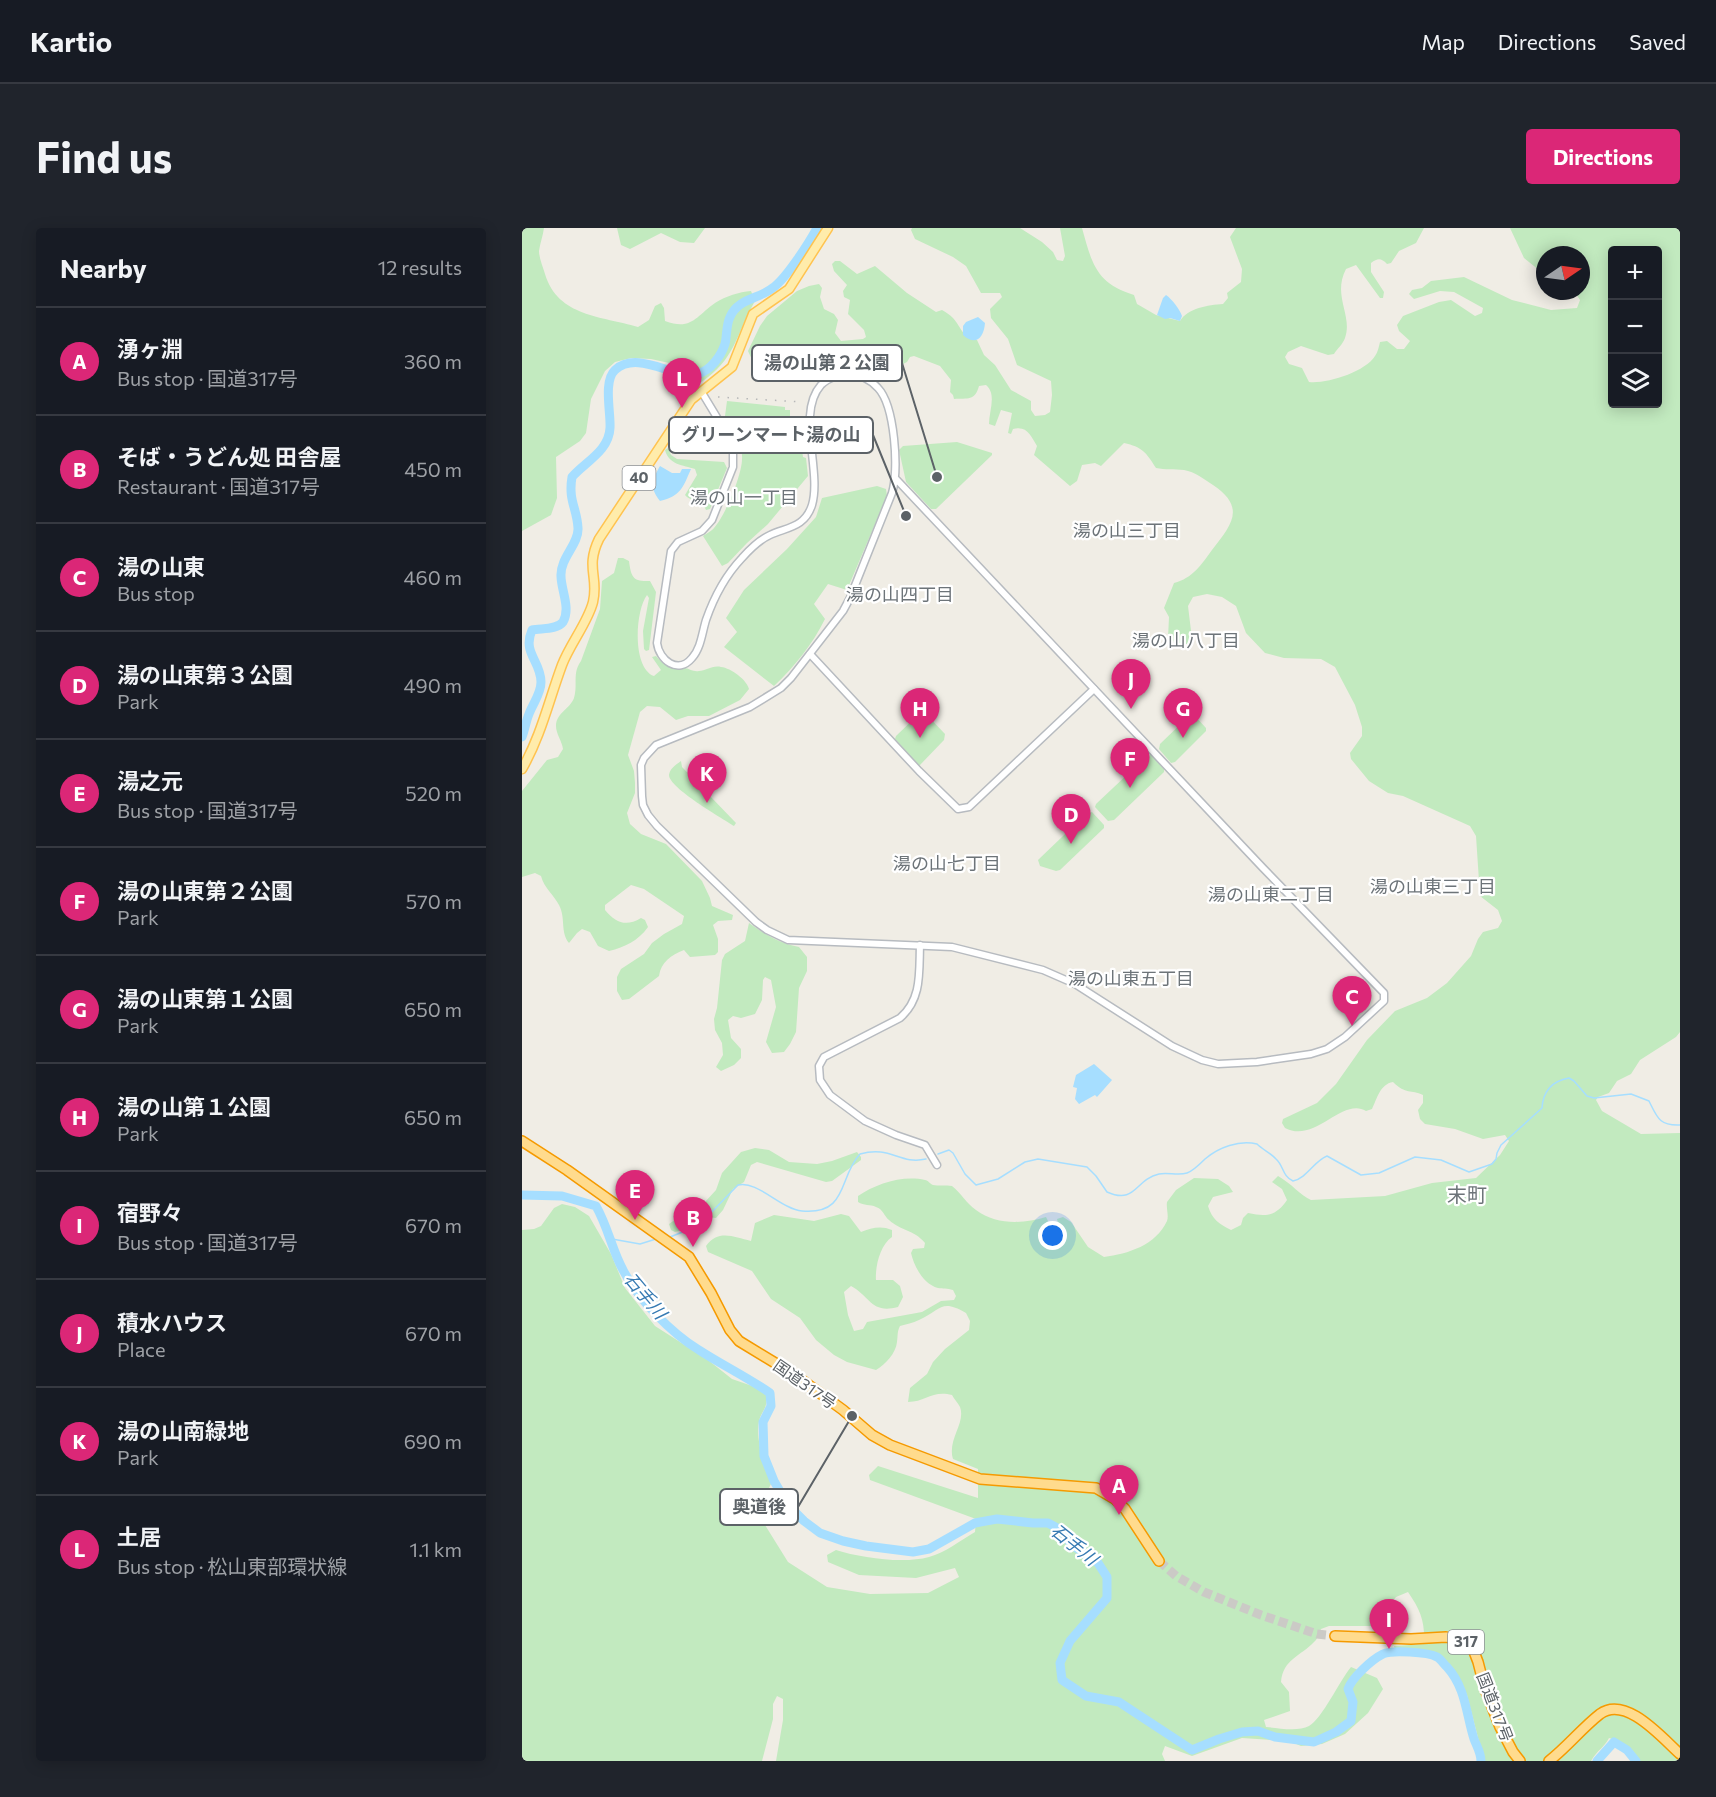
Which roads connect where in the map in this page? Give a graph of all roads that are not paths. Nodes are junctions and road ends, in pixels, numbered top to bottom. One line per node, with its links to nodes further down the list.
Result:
1 (828, 228): 2 (main road, 40)
2 (701, 391): 3 (street); 6 (main road, 40)
3 (896, 479): 4 (street); 5 (street)
4 (810, 654): 5 (street); 7 (street)
5 (1094, 688): 7 (street)
6 (522, 769)
7 (920, 945): 9 (street)
8 (522, 1141): 10 (highway, 国道317号)
9 (937, 1165)
10 (1160, 1560)
11 (1335, 1636): 13 (highway, 国道317号 / 317)
12 (1680, 1754): 14 (highway)
13 (1520, 1761)
14 (1549, 1761)

